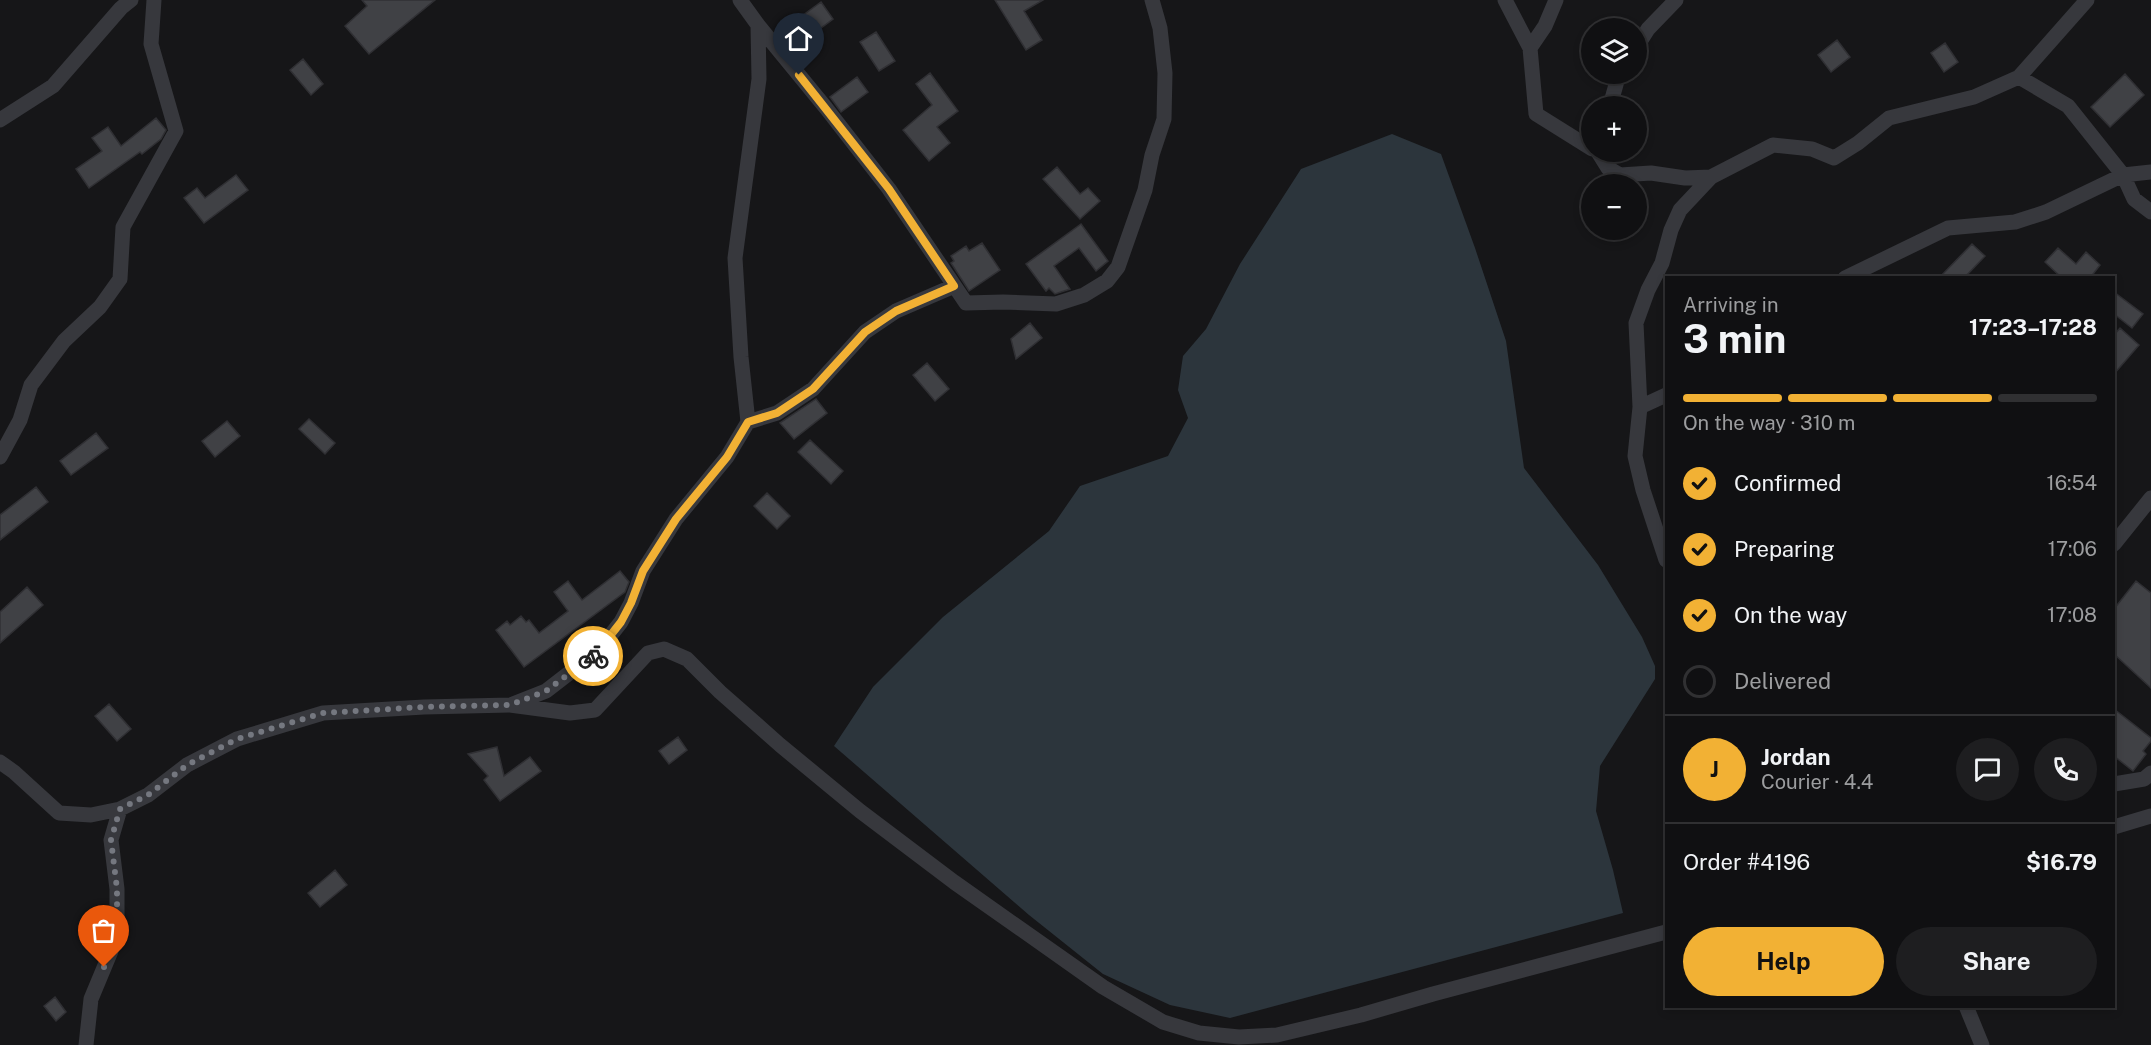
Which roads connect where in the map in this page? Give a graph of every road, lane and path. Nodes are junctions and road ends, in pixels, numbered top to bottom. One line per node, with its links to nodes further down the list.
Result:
1 (131, 0): 13 (street)
2 (154, 0): 25 (street)
3 (740, 0): 9 (street)
4 (1152, 0): 21 (street)
5 (1505, 0): 11 (street)
6 (1556, 0): 11 (street)
7 (1676, 0): 10 (street)
8 (2087, 0): 12 (street)
9 (758, 25): 21 (street); 24 (street)
10 (1647, 29)
11 (1530, 48): 14 (street)
12 (2019, 77): 17 (street); 18 (street)
13 (0, 120)
14 (1581, 142)
15 (1604, 162): 18 (street)
16 (2151, 172): 17 (street)
17 (2123, 175): 19 (street); 20 (street)
18 (1712, 177): 23 (street)
19 (2151, 212)
20 (1849, 276)
21 (954, 286): 24 (street)
22 (1665, 394): 23 (street)
23 (1640, 407): 28 (street)
24 (748, 422): 29 (street)
25 (0, 457)
26 (2151, 498): 27 (street)
27 (2115, 543)
28 (1665, 557)
29 (510, 705): 33 (street); 36 (street)
30 (0, 762): 33 (street)
31 (2151, 773): 32 (street)
32 (2115, 784)
33 (120, 809): 38 (street)
34 (2151, 816): 35 (street)
35 (2115, 827)
36 (1665, 932)
37 (1966, 1008): 39 (street)
38 (86, 1045)
39 (1982, 1045)

